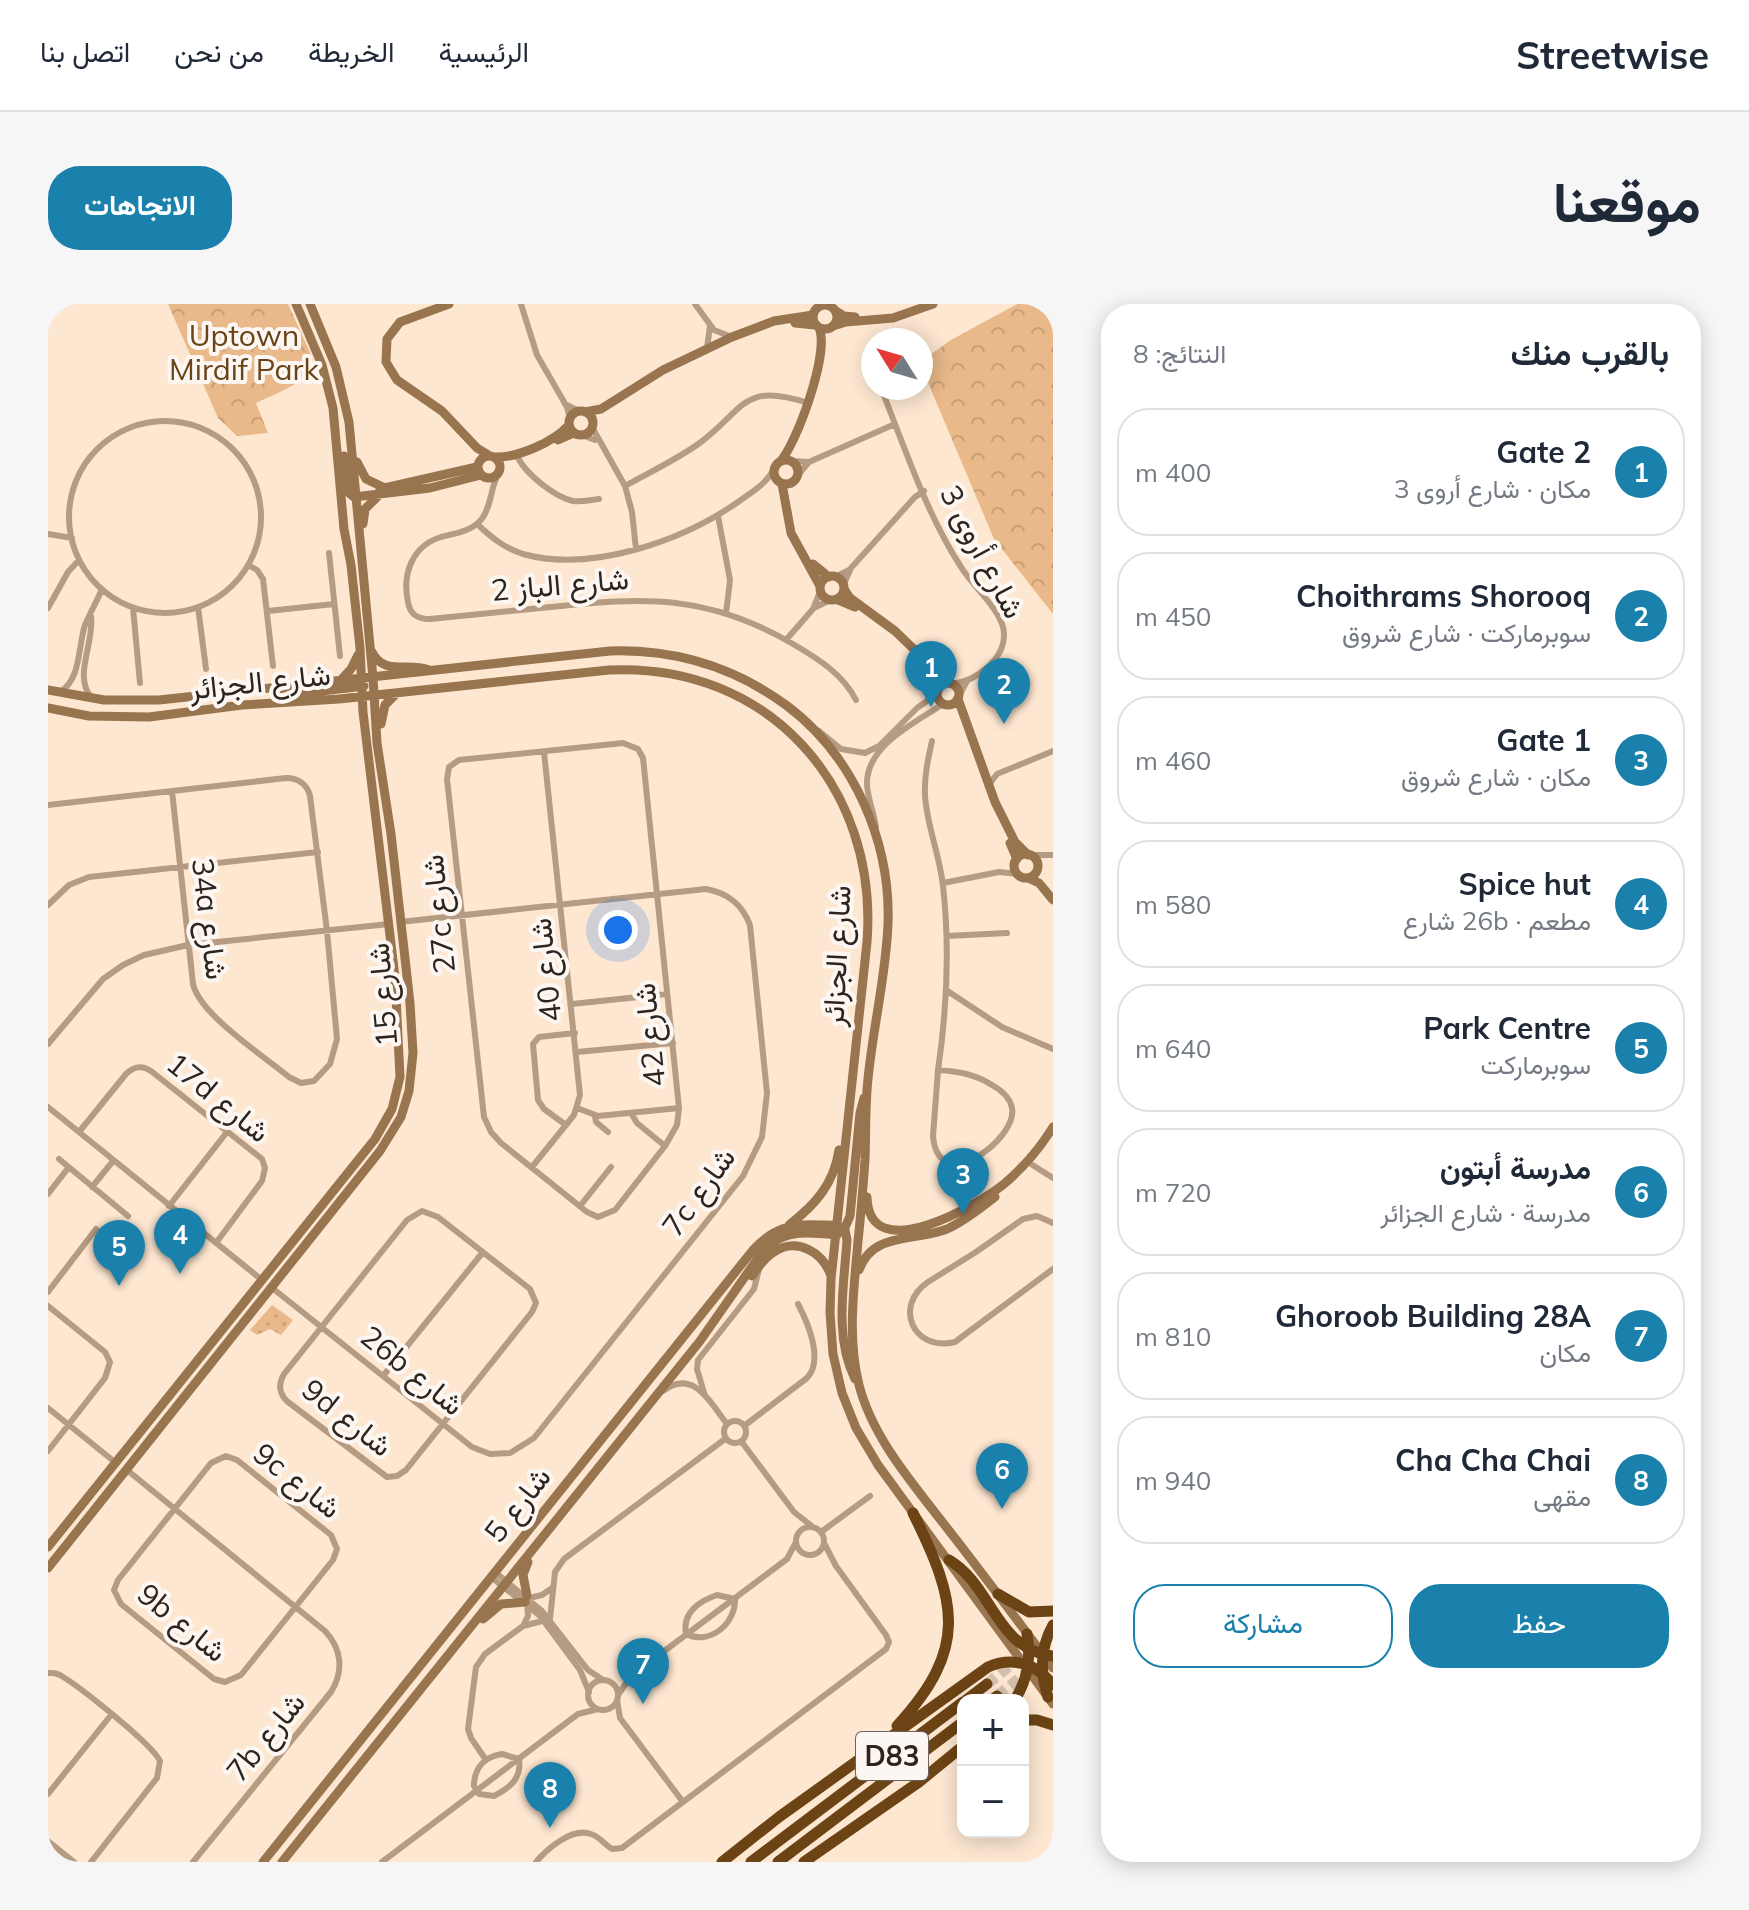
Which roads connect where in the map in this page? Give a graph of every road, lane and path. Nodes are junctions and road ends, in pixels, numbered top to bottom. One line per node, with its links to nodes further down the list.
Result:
1 (296, 304): 18 (street, شارع 15)
2 (449, 304): 24 (street)
3 (521, 304): 15 (street)
4 (695, 304): 10 (street)
5 (921, 304): 8 (street)
6 (933, 304): 11 (street)
7 (311, 305): 23 (street, شارع 15)
8 (836, 311): 9 (street); 11 (street)
9 (816, 323): 11 (street); 12 (street); 16 (street); 20 (street)
10 (710, 326): 12 (street); 13 (street)
11 (832, 327): 28 (street)
12 (732, 337): 13 (street)
13 (707, 348): 17 (street)
14 (886, 400): 19 (street, شارع أروى 3)
15 (564, 403): 17 (street); 21 (street)
16 (808, 403): 28 (street); 32 (street)
17 (582, 412): 20 (street); 21 (street)
18 (334, 423): 36 (street); 38 (street, شارع 15)
19 (895, 424): 26 (street); 35 (street, شارع أروى 3)
20 (592, 425): 21 (street); 22 (street)
21 (574, 428): 22 (street); 25 (street); 27 (street)
22 (598, 442): 32 (street)
23 (352, 447): 34 (street); 36 (street, شارع 15)
24 (477, 448): 27 (street); 29 (street)
25 (518, 458): 27 (street); 37 (street)
26 (809, 462): 28 (street); 30 (street)
27 (496, 463): 29 (street); 29 (street); 33 (street)
28 (784, 463): 30 (street); 30 (street); 31 (street)
29 (480, 471): 33 (street); 34 (street)
30 (788, 481): 31 (street); 49 (street); 52 (street)
31 (763, 483): 39 (street)
32 (625, 486): 44 (street)
33 (493, 488): 40 (street)
34 (383, 491): 36 (street); 42 (street)
35 (924, 491): 48 (street); 70 (street, شارع أروى 3)
36 (354, 494): 38 (street); 42 (street, شارع 15)
37 (599, 499)
38 (342, 503): 63 (street, شارع 15)
39 (718, 516): 44 (street); 60 (street)
40 (477, 524): 44 (street); 60 (street, شارع الباز 2)
41 (48, 534): 43 (street)
42 (360, 535): 63 (street, شارع 15)
43 (72, 538): 46 (street); 47 (street)
44 (636, 549)
45 (329, 553): 54 (street)
46 (79, 560): 51 (street); 56 (street)
47 (248, 565): 55 (street); 59 (street)
48 (851, 568): 49 (street); 50 (street)
49 (832, 577): 50 (street); 52 (street)
50 (844, 588): 53 (street); 72 (street)
51 (102, 589): 57 (street); 61 (street)
52 (820, 589): 53 (street); 58 (street)
53 (833, 600): 58 (street); 76 (street)
54 (334, 604): 59 (street); 64 (street)
55 (198, 607): 57 (street); 66 (street)
56 (48, 608)
57 (133, 608): 71 (street)
58 (813, 609): 62 (street)
59 (268, 611): 65 (street)
60 (726, 614): 62 (street, شارع الباز 2)
61 (91, 615): 74 (street); 78 (street)
62 (786, 640): 80 (street, شارع الباز 2)
63 (365, 648): 67 (street); 68 (street, شارع 15); 69 (street); 73 (street, شارع 15)
64 (340, 656)
65 (273, 666)
66 (206, 669)
67 (432, 672): 68 (street, شارع الجزائر); 87 (street, شارع الجزائر)
68 (373, 678): 73 (street, شارع الجزائر); 77 (street, شارع 15)
69 (340, 681): 73 (street, شارع الجزائر); 78 (street, شارع الجزائر)
70 (967, 681): 72 (street, شارع أروى 3); 81 (street, شارع أروى 3)
71 (140, 683)
72 (950, 684): 76 (street); 81 (street)
73 (362, 687): 77 (street, شارع الجزائر); 79 (street, شارع الجزائر); 82 (street); 85 (street, شارع 15)
74 (52, 692): 78 (street, شارع الجزائر)
75 (398, 692): 77 (street, شارع الجزائر); 89 (street); 135 (street, شارع الجزائر)
76 (938, 692): 81 (street); 84 (street)
77 (374, 694): 89 (street, شارع 15)
78 (94, 699)
79 (339, 699): 82 (street, شارع الجزائر); 85 (street)
80 (856, 700)
81 (952, 701): 86 (street, شارع أروى 3); 93 (street); 102 (street)
82 (242, 705): 83 (street, شارع الجزائر)
83 (48, 708)
84 (917, 708): 86 (street); 87 (street)
85 (363, 712): 115 (street, شارع 15)
86 (924, 717): 98 (street, شارع أروى 3)
87 (813, 727): 98 (street, شارع الجزائر)
88 (932, 741): 107 (street)
89 (377, 743): 114 (street, شارع 15)
90 (1053, 751): 94 (street)
91 (544, 752): 92 (street, 27c شارع); 112 (street, شارع 40); 113 (street, 27c شارع)
92 (643, 758): 109 (street, شارع 42)
93 (983, 769): 94 (street); 95 (street)
94 (997, 774): 95 (street)
95 (988, 786): 100 (street)
96 (172, 791): 97 (street); 99 (street); 103 (street, 34a شارع)
97 (48, 805)
98 (876, 834): 131 (street, شارع الجزائر)
99 (318, 852): 103 (street); 116 (street)
100 (1030, 855): 101 (street); 102 (street); 104 (street)
101 (1051, 856): 104 (street)
102 (1017, 860): 105 (street); 106 (street)
103 (180, 867): 111 (street); 119 (street, 34a شارع)
104 (1038, 867): 106 (street); 108 (street)
105 (999, 872): 106 (street); 107 (street)
106 (1023, 876): 110 (street)
107 (943, 883): 118 (street)
108 (1053, 891)
109 (657, 894): 112 (street); 122 (street, شارع 42); 189 (street, 7c شارع)
110 (1053, 900)
111 (48, 905)
112 (562, 905): 113 (street); 124 (street, شارع 40)
113 (462, 916): 114 (street); 150 (street, 27c شارع)
114 (400, 922): 123 (street, شارع 15)
115 (389, 924): 116 (street); 120 (street, شارع 15)
116 (327, 931): 119 (street); 119 (street, 34a شارع)
117 (1007, 933): 118 (street)
118 (947, 936): 121 (street)
119 (188, 945): 127 (street)
120 (395, 977): 123 (street); 153 (street, شارع 15)
121 (946, 990): 128 (street); 130 (street)
122 (667, 994): 124 (street); 126 (street, شارع 42)
123 (410, 1003): 161 (street, شارع 15)
124 (572, 1004): 125 (street, شارع 40)
125 (575, 1033): 129 (street, شارع 40); 138 (street)
126 (673, 1043): 129 (street); 134 (street, شارع 42)
127 (48, 1044)
128 (1053, 1049)
129 (577, 1052): 133 (street, شارع 40)
130 (938, 1070): 130 (street)
131 (867, 1093): 147 (street, شارع الجزائر); 165 (street)
132 (48, 1107): 140 (street, 26b شارع)
133 (577, 1108): 137 (street); 138 (street)
134 (679, 1108): 136 (street); 144 (street, شارع 42)
135 (849, 1112): 163 (street, شارع 5); 165 (street, شارع الجزائر)
136 (631, 1113): 137 (street); 144 (street)
137 (595, 1116): 142 (street)
138 (566, 1125): 150 (street)
139 (1053, 1127): 158 (street)
140 (79, 1132): 141 (street, 17d شارع); 146 (street, 26b شارع)
141 (227, 1132): 156 (street); 166 (street, 17d شارع)
142 (608, 1132)
143 (1053, 1136): 148 (street)
144 (665, 1146): 159 (street, شارع 42)
145 (59, 1159): 149 (street)
146 (113, 1161): 154 (street); 156 (street, 26b شارع)
147 (865, 1163): 158 (street); 172 (street, شارع الجزائر)
148 (1031, 1164): 152 (street); 158 (street)
149 (69, 1167): 154 (street); 155 (street)
150 (532, 1167): 157 (street, 27c شارع)
151 (611, 1167): 157 (street)
152 (1053, 1178)
153 (338, 1185): 161 (street); 171 (street, شارع 15)
154 (92, 1187): 160 (street)
155 (48, 1194)
156 (169, 1206): 166 (street, 26b شارع)
157 (580, 1206): 159 (street, 27c شارع)
158 (972, 1209): 172 (street)
159 (587, 1212)
160 (128, 1216)
161 (326, 1219): 171 (street, شارع 15)
162 (1053, 1223): 169 (street)
163 (789, 1225): 165 (street); 211 (street, شارع 5)
164 (96, 1229): 173 (street)
165 (840, 1230): 170 (street, شارع الجزائر); 177 (street, شارع 5); 180 (street)
166 (216, 1243): 171 (street, 26b شارع)
167 (483, 1252): 176 (street); 179 (street); 185 (street)
168 (760, 1265): 170 (street); 177 (street); 181 (street)
169 (1053, 1269)
170 (831, 1279): 198 (street, شارع الجزائر)
171 (266, 1283): 176 (street, 26b شارع); 178 (street, شارع 15); 182 (street, شارع 15)
172 (854, 1288): 180 (street, شارع الجزائر)
173 (48, 1292)
174 (798, 1304): 188 (street)
175 (48, 1306): 187 (street)
176 (322, 1327): 179 (street, 26b شارع); 185 (street, 9d شارع)
177 (700, 1341): 183 (street, شارع 5)
178 (205, 1353): 182 (street); 193 (street, شارع 15)
179 (383, 1376): 185 (street, 26b شارع)
180 (859, 1386): 214 (street, شارع الجزائر)
181 (705, 1396): 183 (street); 186 (street)
182 (185, 1399): 194 (street, شارع 15)
183 (653, 1400): 202 (street, شارع 5)
184 (48, 1408): 187 (street)
185 (443, 1424): 189 (street, 26b شارع)
186 (727, 1424): 188 (street); 190 (street)
187 (69, 1425): 192 (street); 193 (street)
188 (744, 1426): 191 (street)
189 (534, 1438)
190 (725, 1439): 191 (street); 213 (street)
191 (741, 1441): 197 (street)
192 (48, 1451)
193 (116, 1463): 205 (street, شارع 15)
194 (127, 1470): 196 (street); 210 (street, شارع 15)
195 (870, 1496): 201 (street)
196 (174, 1509): 217 (street); 217 (street, 9c شارع); 217 (street, 9b شارع)
197 (794, 1512): 199 (street); 200 (street)
198 (913, 1513): 208 (street, شارع الجزائر); 246 (highway)
199 (813, 1527): 200 (street); 201 (street)
200 (800, 1532): 203 (street)
201 (821, 1532): 204 (street)
202 (541, 1539): 212 (street, شارع 5); 216 (street)
203 (796, 1542): 206 (street); 207 (street)
204 (824, 1543): 206 (street); 209 (street)
205 (48, 1547)
206 (809, 1555): 207 (street); 209 (street)
207 (787, 1559): 215 (street)
208 (949, 1560): 225 (highway); 227 (street, شارع الجزائر)
209 (836, 1566): 254 (street)
210 (48, 1568)
211 (493, 1575): 212 (street); 260 (street, شارع 5)
212 (505, 1584): 216 (street); 220 (street, شارع 5)
213 (552, 1588): 216 (street); 219 (street)
214 (998, 1594): 218 (highway); 224 (street, شارع الجزائر)
215 (735, 1599): 223 (street); 223 (street); 223 (street)
216 (527, 1600): 219 (street); 220 (street); 222 (street)
217 (296, 1607): 259 (street, 7b شارع)
218 (1053, 1611)
219 (547, 1620): 222 (street); 231 (street); 233 (street)
220 (473, 1624): 261 (street, شارع 5)
221 (1053, 1625): 226 (highway)
222 (523, 1626): 249 (street)
223 (686, 1634): 230 (street)
224 (1027, 1634): 225 (highway); 226 (street, شارع الجزائر)
225 (1030, 1651): 226 (highway); 227 (highway)
226 (1048, 1655): 228 (highway)
227 (1027, 1666): 228 (highway); 235 (highway); 236 (street, شارع الجزائر); 246 (highway)
228 (1048, 1671): 236 (highway)
229 (48, 1673): 241 (street)
230 (631, 1676): 231 (street); 237 (street)
231 (606, 1681): 233 (street); 237 (street)
232 (987, 1684): 234 (highway, D83)
233 (589, 1694): 239 (street); 240 (street)
234 (973, 1694)
235 (1017, 1694)
236 (1051, 1695)
237 (618, 1698): 239 (street); 242 (street)
238 (957, 1706): 266 (highway, D83)
239 (601, 1710): 240 (street); 242 (street)
240 (578, 1714): 248 (street)
241 (111, 1715): 253 (street); 258 (street)
242 (620, 1718): 254 (street)
243 (1029, 1720): 244 (highway)
244 (1053, 1725)
245 (957, 1727): 267 (highway, D83)
246 (881, 1744): 265 (highway)
247 (957, 1751): 251 (highway)
248 (519, 1759): 249 (street); 252 (street); 252 (street)
249 (486, 1760): 252 (street)
250 (957, 1760): 251 (highway)
251 (919, 1782): 268 (highway)
252 (475, 1791): 256 (street)
253 (48, 1794)
254 (683, 1802): 264 (street)
255 (48, 1841): 257 (street)
256 (393, 1853): 262 (street); 263 (street)
257 (74, 1862)
258 (91, 1862)
259 (193, 1862)
260 (263, 1862)
261 (282, 1862)
262 (382, 1862)
263 (399, 1862)
264 (536, 1862)
265 (722, 1862)
266 (751, 1862)
267 (778, 1862)
268 (804, 1862)

